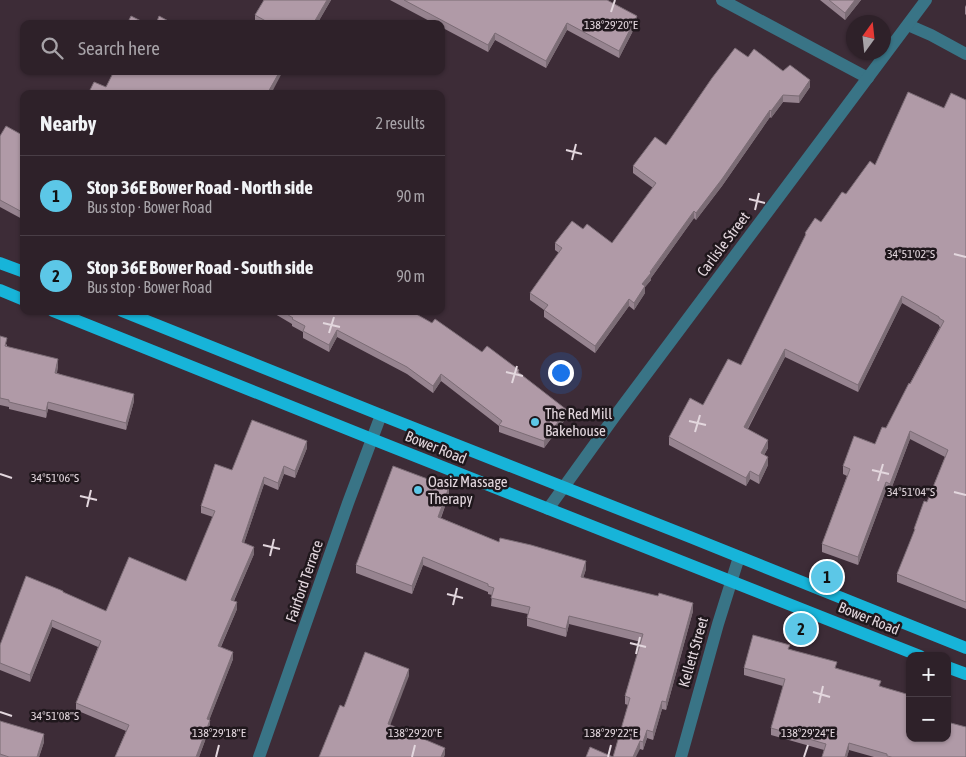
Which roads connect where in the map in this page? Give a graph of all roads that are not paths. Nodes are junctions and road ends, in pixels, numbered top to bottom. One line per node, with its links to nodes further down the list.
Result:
1 (722, 0): 5 (street)
2 (926, 0): 3 (street, Carlisle Street)
3 (908, 25): 4 (street); 5 (street, Carlisle Street)
4 (966, 54)
5 (868, 78): 14 (street, Carlisle Street)
6 (0, 263): 7 (main road)
7 (20, 270)
8 (0, 290): 9 (main road)
9 (20, 298)
10 (63, 315): 13 (main road, Bower Road)
11 (132, 315): 12 (main road, Bower Road)
12 (381, 415): 13 (street, Fairford Terrace); 14 (main road, Bower Road)
13 (372, 439): 15 (main road, Bower Road); 22 (street, Fairford Terrace)
14 (563, 487): 15 (street, Carlisle Street); 16 (main road, Bower Road)
15 (548, 509): 17 (main road, Bower Road)
16 (739, 557): 17 (street, Kellett Street); 18 (main road, Bower Road)
17 (731, 581): 19 (main road, Bower Road); 23 (street, Kellett Street)
18 (966, 648)
19 (910, 652)
20 (951, 668): 21 (main road)
21 (966, 674)
22 (260, 757)
23 (681, 757)

